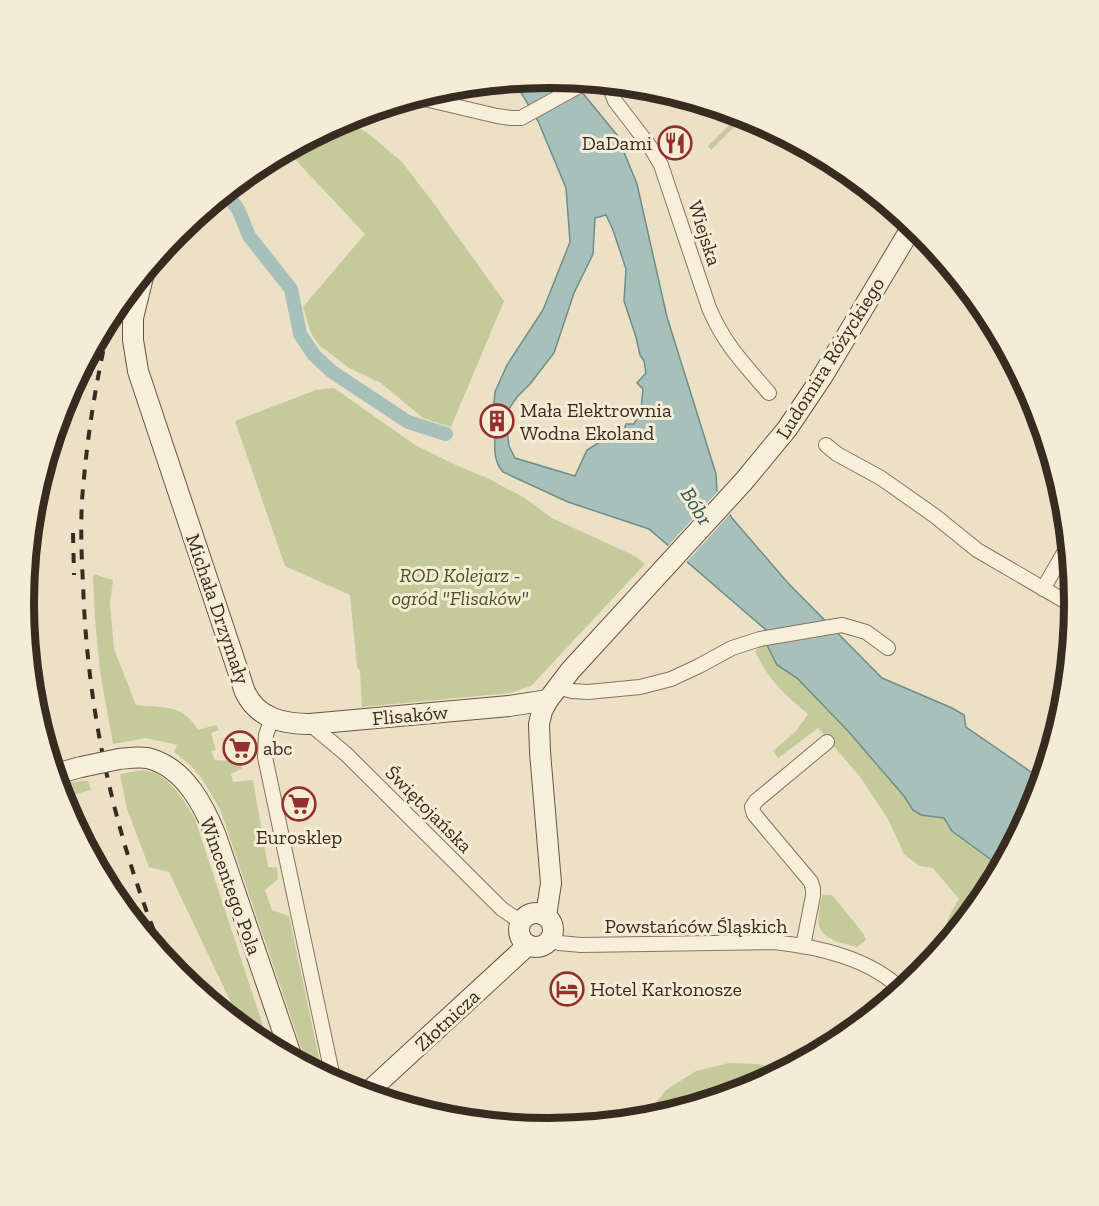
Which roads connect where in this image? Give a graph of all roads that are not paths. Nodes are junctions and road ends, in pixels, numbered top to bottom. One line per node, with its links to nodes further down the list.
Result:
1 (575, 89): 3 (street)
2 (611, 91): 6 (street, Wiejska)
3 (435, 101)
4 (908, 233): 12 (street, Ludomira Różyckiego)
5 (140, 291): 13 (street, Michała Drzymały)
6 (769, 393)
7 (826, 445): 9 (street)
8 (1062, 556): 9 (street)
9 (1043, 589): 10 (street)
10 (1064, 601)
11 (888, 648): 12 (street, Flisaków)
12 (552, 693): 14 (street, Flisaków); 17 (street)
13 (272, 718): 14 (street, Flisaków); 24 (street)
14 (310, 724): 18 (street, Świętojańska)
15 (827, 742): 21 (street)
16 (63, 772): 23 (street, Wincentego Pola, bridge)
17 (546, 916): 18 (street); 19 (street)
18 (521, 922): 20 (street)
19 (552, 938): 20 (street); 21 (street, Powstańców Śląskich)
20 (528, 945): 25 (street, Złotnicza)
21 (803, 946): 22 (street, Powstańców Śląskich)
22 (895, 984)
23 (288, 1047)
24 (331, 1069)
25 (374, 1087)

